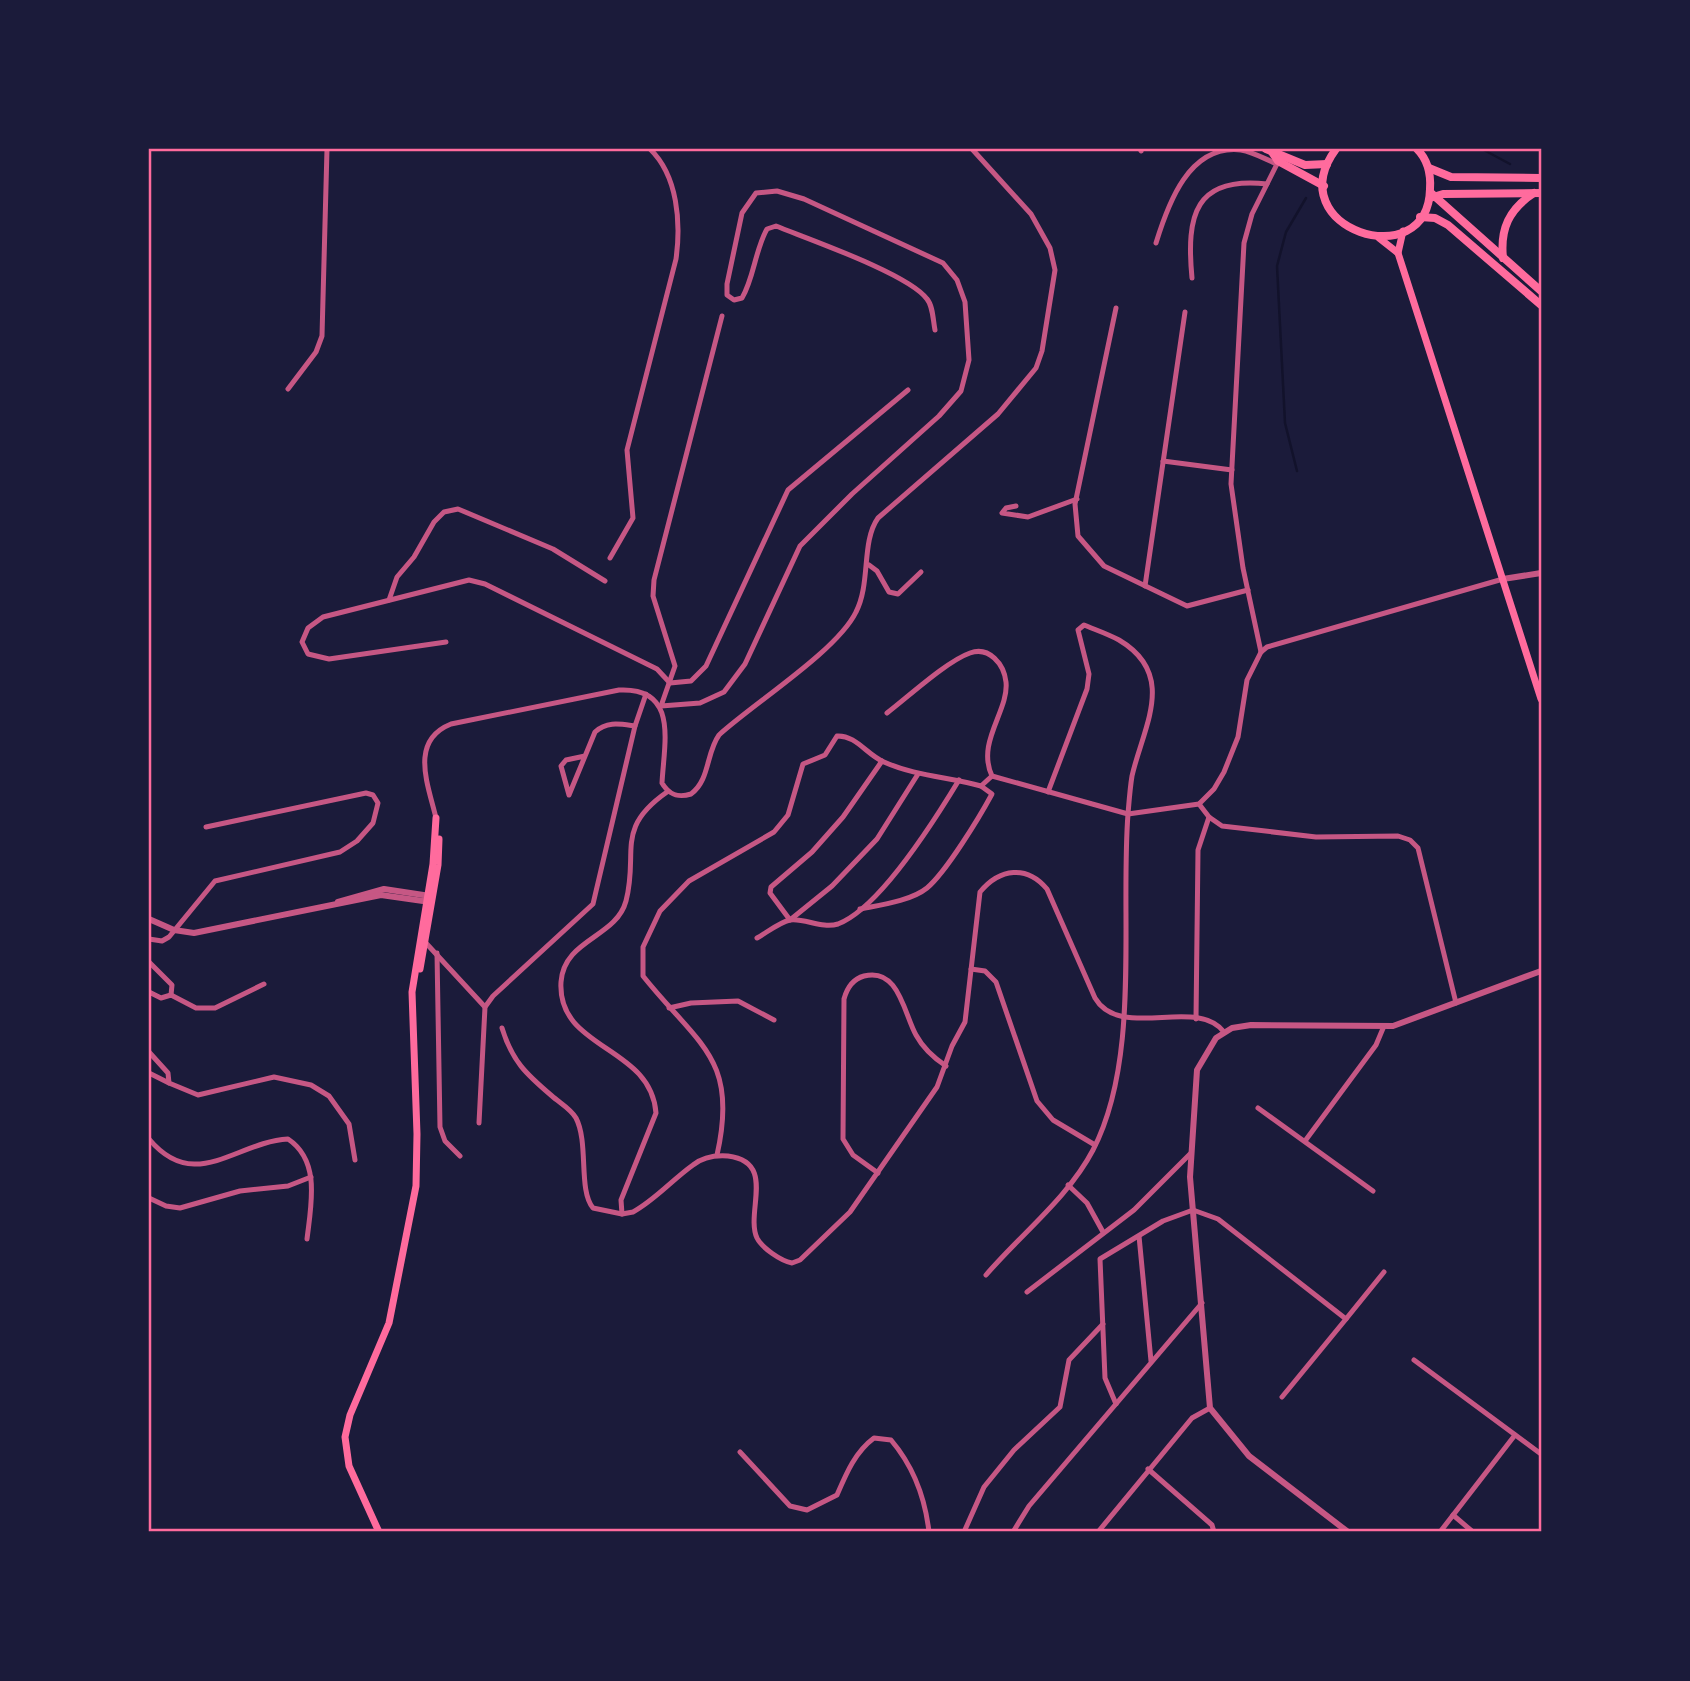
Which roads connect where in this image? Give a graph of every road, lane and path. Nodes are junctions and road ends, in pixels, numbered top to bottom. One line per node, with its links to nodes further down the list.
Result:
1 (327, 149): 27 (street)
2 (650, 149): 33 (street)
3 (972, 149): 34 (street)
4 (1336, 149): 7 (main road)
5 (1418, 149): 8 (main road)
6 (1275, 156): 7 (main road); 10 (street); 11 (main road); 17 (street)
7 (1327, 164): 11 (main road)
8 (1429, 168): 9 (main road); 13 (main road)
9 (1541, 178)
10 (1267, 184): 20 (street); 30 (street)
11 (1324, 186): 16 (main road)
12 (1538, 193): 13 (main road); 19 (main road)
13 (1431, 196): 14 (main road); 19 (main road)
14 (1420, 217): 15 (main road); 22 (main road)
15 (1403, 232): 16 (main road); 18 (main road)
16 (1379, 238): 18 (main road)
17 (1156, 243)
18 (1398, 253): 37 (main road)
19 (1503, 258): 21 (main road)
20 (1192, 278)
21 (1541, 291)
22 (1541, 305)
23 (1116, 308): 31 (street)
24 (1185, 312): 29 (street)
25 (722, 316): 44 (street)
26 (935, 330): 47 (street)
27 (288, 389)
28 (908, 390): 44 (street)
29 (1163, 461): 30 (street); 39 (street)
30 (1232, 470): 40 (street)
31 (1076, 499): 32 (street); 39 (street)
32 (1016, 506)
33 (610, 558)
34 (869, 565): 35 (street); 56 (street)
35 (921, 572)
36 (1541, 573): 37 (street)
37 (1503, 579): 43 (street); 46 (main road)
38 (605, 581): 41 (street)
39 (1145, 586): 40 (street)
40 (1248, 590): 43 (street)
41 (389, 600): 42 (street); 44 (street)
42 (446, 642)
43 (1261, 652): 58 (street)
44 (670, 683): 47 (street)
45 (646, 694): 47 (street); 49 (street); 61 (street)
46 (1541, 699)
47 (661, 706): 56 (street)
48 (887, 713): 53 (street)
49 (635, 726): 50 (street); 80 (street)
50 (585, 756): 50 (street)
51 (882, 761): 52 (street); 66 (street); 81 (street)
52 (918, 774): 54 (street); 66 (street)
53 (992, 776): 55 (street); 57 (street)
54 (959, 780): 55 (street); 64 (street)
55 (981, 786): 64 (street)
56 (667, 792): 107 (street)
57 (1048, 792): 59 (street); 59 (street)
58 (1199, 804): 59 (street); 60 (street)
59 (1128, 814): 82 (street)
60 (1209, 817): 79 (street); 83 (street)
61 (436, 818): 63 (main road)
62 (206, 827): 67 (street)
63 (430, 899): 67 (street); 70 (main road); 78 (main road)
64 (860, 909): 66 (street)
65 (149, 919): 67 (street)
66 (790, 920): 68 (street)
67 (174, 930): 69 (street)
68 (757, 938)
69 (149, 939)
70 (425, 942): 71 (street); 78 (main road)
71 (437, 953): 80 (street); 99 (street)
72 (149, 962): 77 (street)
73 (971, 969): 82 (street); 89 (street); 96 (street)
74 (1541, 971): 79 (street)
75 (264, 984): 77 (street)
76 (149, 992): 77 (street)
77 (171, 995)
78 (412, 1003): 127 (main road)
79 (1456, 1003): 85 (street)
80 (485, 1007): 93 (street)
81 (669, 1008): 84 (street); 98 (street)
82 (1122, 1017): 83 (street); 96 (street)
83 (1196, 1019): 87 (street)
84 (774, 1020)
85 (1384, 1026): 87 (street); 95 (street)
86 (502, 1028): 107 (street)
87 (1224, 1032): 97 (street)
88 (149, 1052): 91 (street)
89 (946, 1066): 101 (street); 101 (street)
90 (149, 1073): 91 (street)
91 (169, 1083): 100 (street)
92 (1258, 1108): 95 (street)
93 (479, 1123)
94 (149, 1139): 102 (street)
95 (1305, 1141): 104 (street)
96 (1095, 1145): 103 (street)
97 (1191, 1153): 106 (street); 108 (street)
98 (717, 1155): 101 (street); 107 (street)
99 (460, 1156)
100 (355, 1160)
101 (878, 1173)
102 (311, 1177): 105 (street); 110 (street)
103 (1068, 1185): 108 (street); 112 (street)
104 (1373, 1191)
105 (149, 1198)
106 (1193, 1210): 109 (street); 114 (street); 115 (street)
107 (622, 1214)
108 (1103, 1233): 113 (street)
109 (1139, 1236): 116 (street); 118 (street)
110 (307, 1239)
111 (1384, 1272): 115 (street)
112 (986, 1275)
113 (1027, 1293)
114 (1202, 1303): 118 (street); 121 (street)
115 (1346, 1319): 119 (street)
116 (1103, 1324): 120 (street); 129 (street)
117 (1414, 1360): 122 (street)
118 (1151, 1362): 120 (street)
119 (1282, 1397)
120 (1115, 1404): 130 (street)
121 (1210, 1408): 125 (street); 133 (street)
122 (1516, 1435): 124 (street); 126 (street)
123 (740, 1452): 128 (street)
124 (1541, 1454)
125 (1148, 1469): 131 (street); 132 (street)
126 (1453, 1515): 134 (street); 135 (street)
127 (379, 1532)
128 (929, 1532)
129 (964, 1532)
130 (1013, 1532)
131 (1098, 1532)
132 (1214, 1532)
133 (1348, 1532)
134 (1440, 1532)
135 (1473, 1532)

